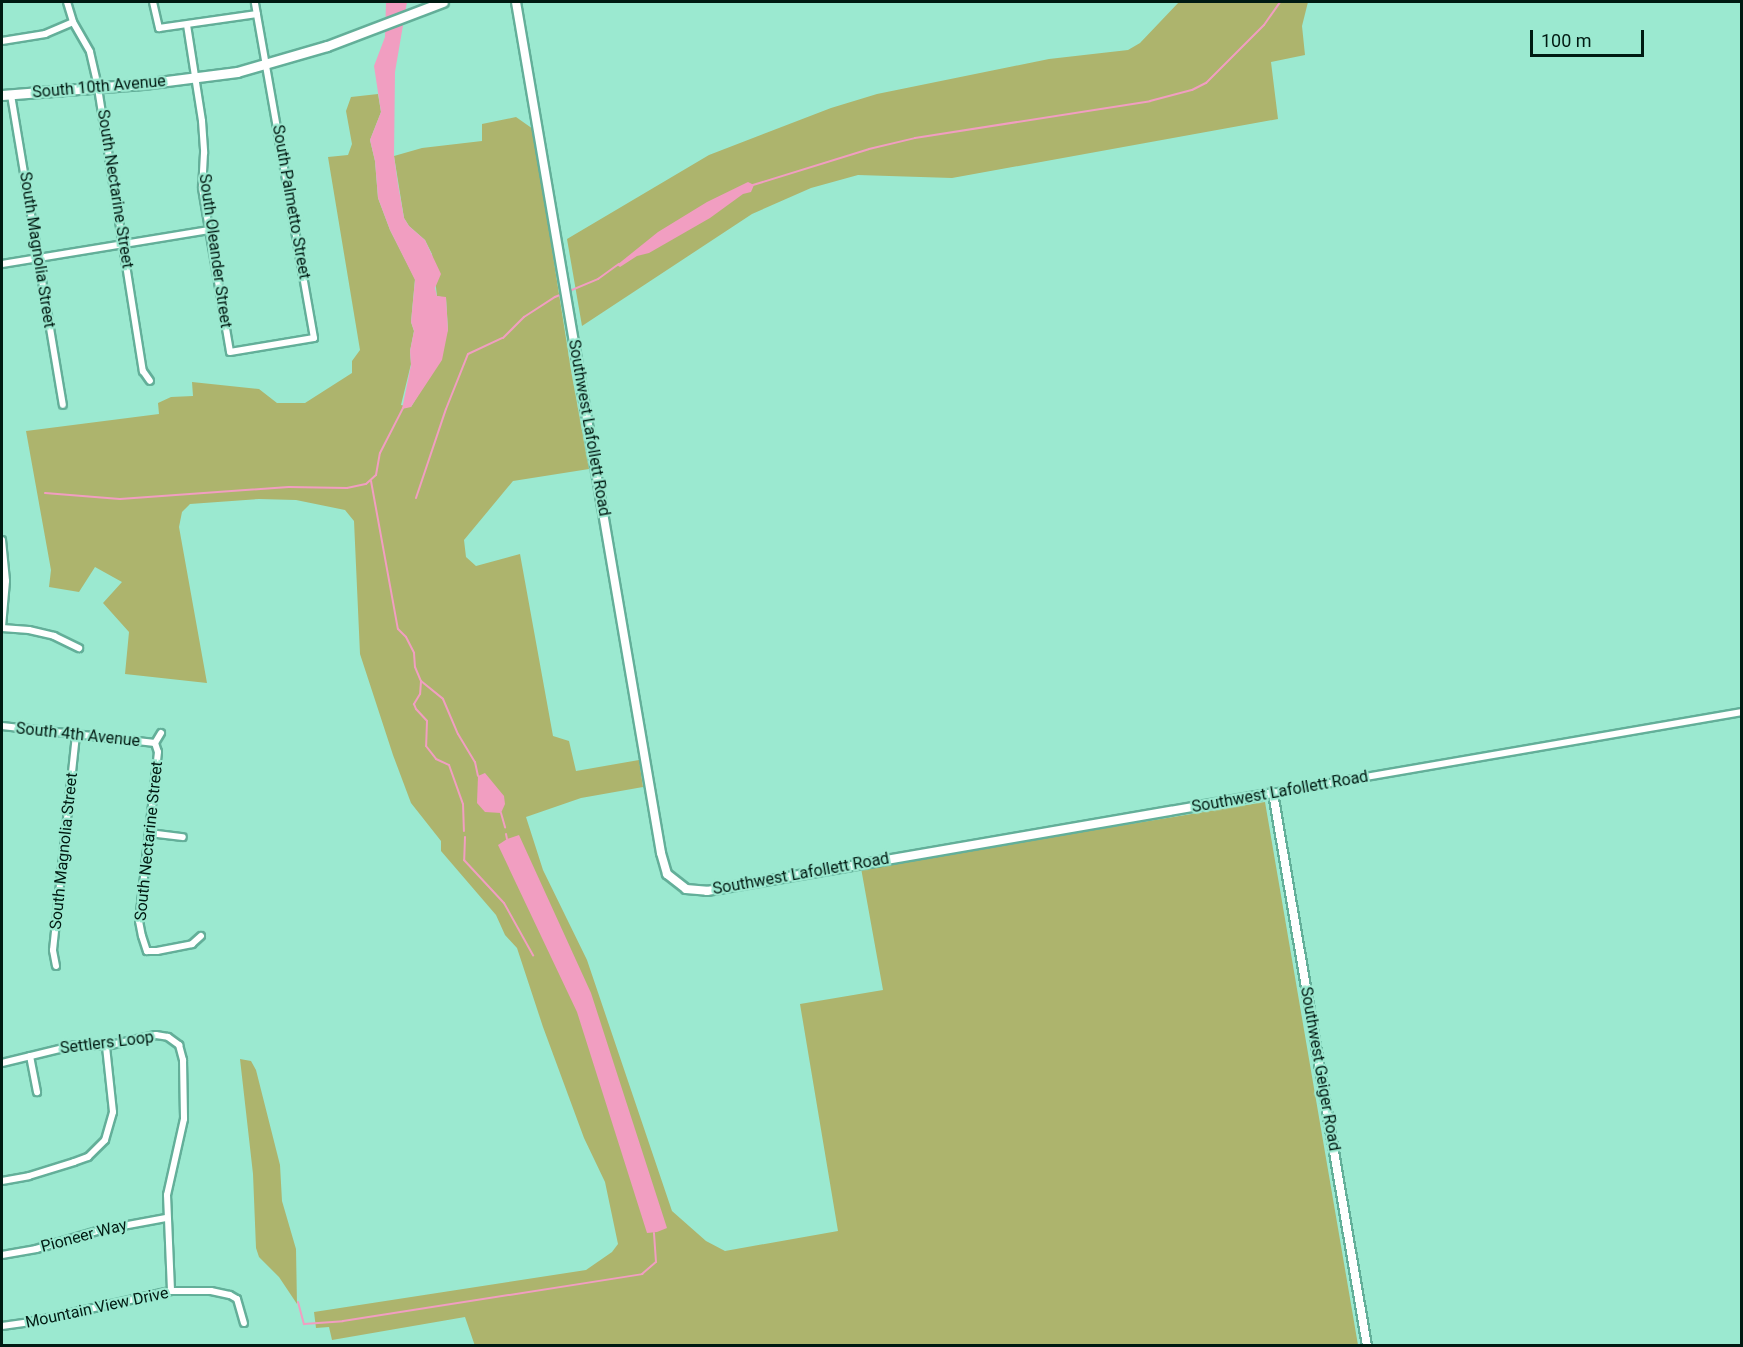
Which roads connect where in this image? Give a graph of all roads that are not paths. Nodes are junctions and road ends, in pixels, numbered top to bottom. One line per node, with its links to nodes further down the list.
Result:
1 (67, 2): 7 (street, South Nectarine Street)
2 (153, 2): 8 (street)
3 (255, 2): 6 (street, South Palmetto Street)
4 (443, 2): 10 (main road, South 10th Avenue)
5 (516, 2): 29 (street, Southwest Lafollett Road)
6 (257, 14): 8 (street); 10 (street, South Palmetto Street)
7 (73, 22): 9 (street); 12 (street, South Nectarine Street)
8 (187, 25): 11 (street, South Oleander Street)
9 (2, 41)
10 (267, 65): 11 (main road, South 10th Avenue); 18 (street, South Palmetto Street)
11 (197, 79): 12 (main road, South 10th Avenue); 14 (street, South Oleander Street)
12 (98, 88): 13 (main road, South 10th Avenue); 15 (street, South Nectarine Street)
13 (6, 95): 16 (street, South Magnolia Street)
14 (209, 230): 15 (street); 18 (street, South Oleander Street)
15 (125, 244): 16 (street); 19 (street, South Nectarine Street)
16 (38, 258): 17 (street); 20 (street, South Magnolia Street)
17 (2, 264)
18 (230, 352)
19 (150, 381)
20 (63, 405)
21 (2, 540): 22 (street)
22 (2, 627): 23 (street)
23 (79, 648)
24 (1742, 712): 29 (street, Southwest Lafollett Road)
25 (2, 726): 27 (street, South 4th Avenue)
26 (161, 733): 28 (street, South Nectarine Street)
27 (76, 735): 28 (street, South 4th Avenue); 33 (street, South Magnolia Street)
28 (155, 743): 30 (street, South Nectarine Street)
29 (1273, 793): 44 (street, Southwest Geiger Road)
30 (149, 833): 31 (street); 32 (street, South Nectarine Street)
31 (183, 837)
32 (201, 936)
33 (56, 966)
34 (106, 1046): 35 (street, Settlers Loop); 38 (street); 39 (street, Settlers Loop)
35 (30, 1056): 36 (street, Settlers Loop); 37 (street)
36 (2, 1063)
37 (37, 1092)
38 (2, 1181)
39 (166, 1218): 40 (street, Pioneer Way); 41 (street, Settlers Loop)
40 (2, 1254)
41 (171, 1292): 42 (street, Mountain View Drive); 43 (street, Mountain View Drive)
42 (244, 1323)
43 (2, 1326)
44 (1367, 1346)

